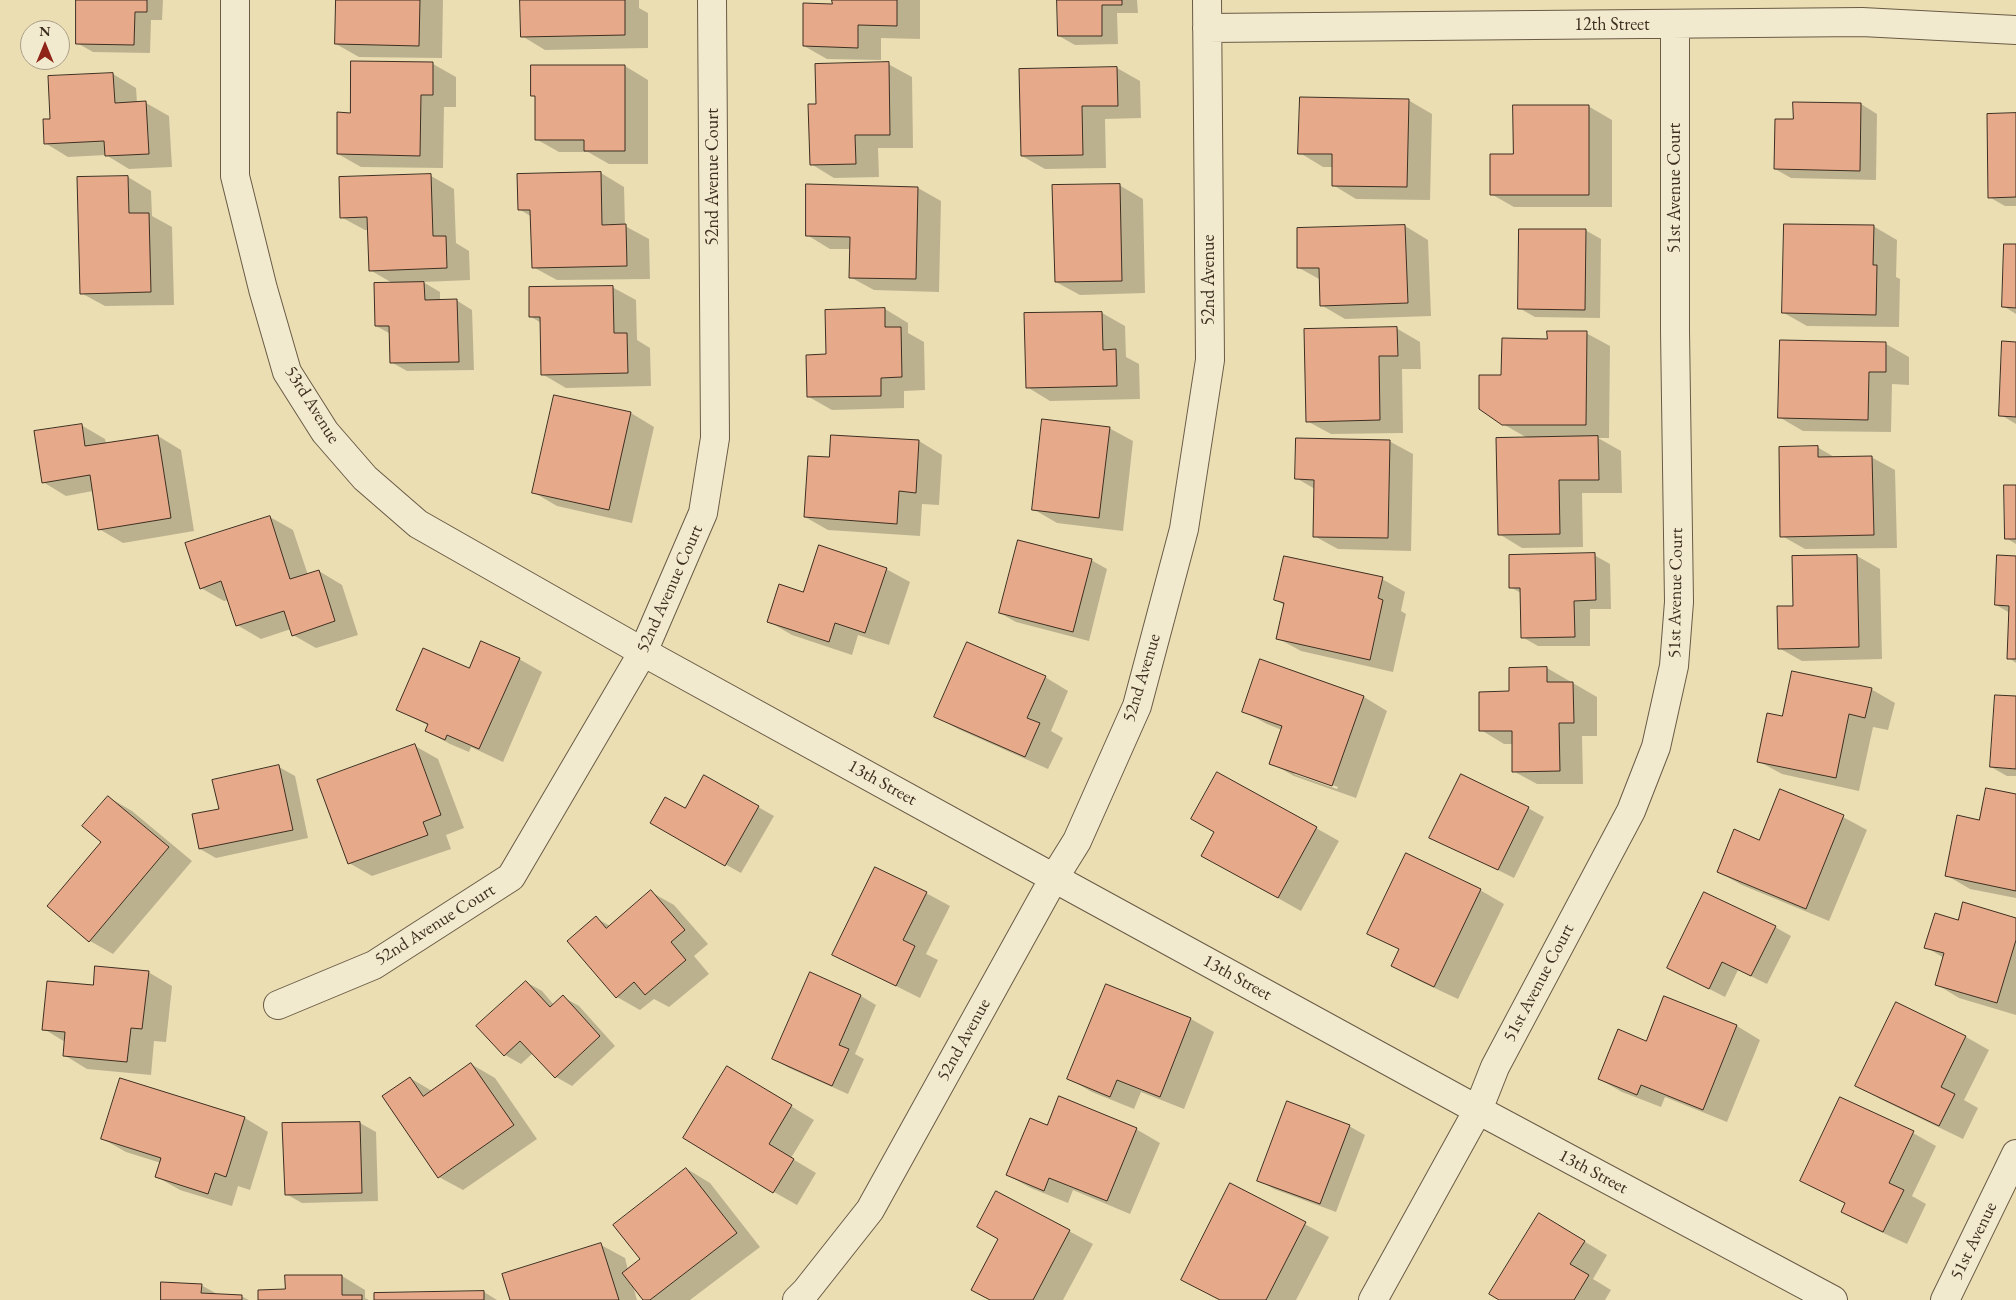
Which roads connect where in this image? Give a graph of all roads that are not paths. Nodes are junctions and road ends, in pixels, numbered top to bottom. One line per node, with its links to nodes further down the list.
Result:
1 (235, 0): 7 (street, 53rd Avenue)
2 (712, 0): 7 (street, 52nd Avenue Court)
3 (1207, 0): 5 (street, 52nd Avenue)
4 (1675, 25): 5 (street, 12th Street); 6 (street, 12th Street); 10 (street, 51st Avenue Court)
5 (1207, 28): 8 (street, 52nd Avenue)
6 (2016, 30)
7 (643, 652): 8 (street, 13th Street); 9 (street, 52nd Avenue Court)
8 (1054, 878): 10 (street, 13th Street); 12 (street, 52nd Avenue)
9 (278, 1005)
10 (1478, 1110): 13 (street, 51st Avenue Court); 14 (street, 13th Street)
11 (2016, 1154): 15 (street, 51st Avenue)
12 (797, 1300)
13 (1373, 1300)
14 (1833, 1300)
15 (1944, 1300)

